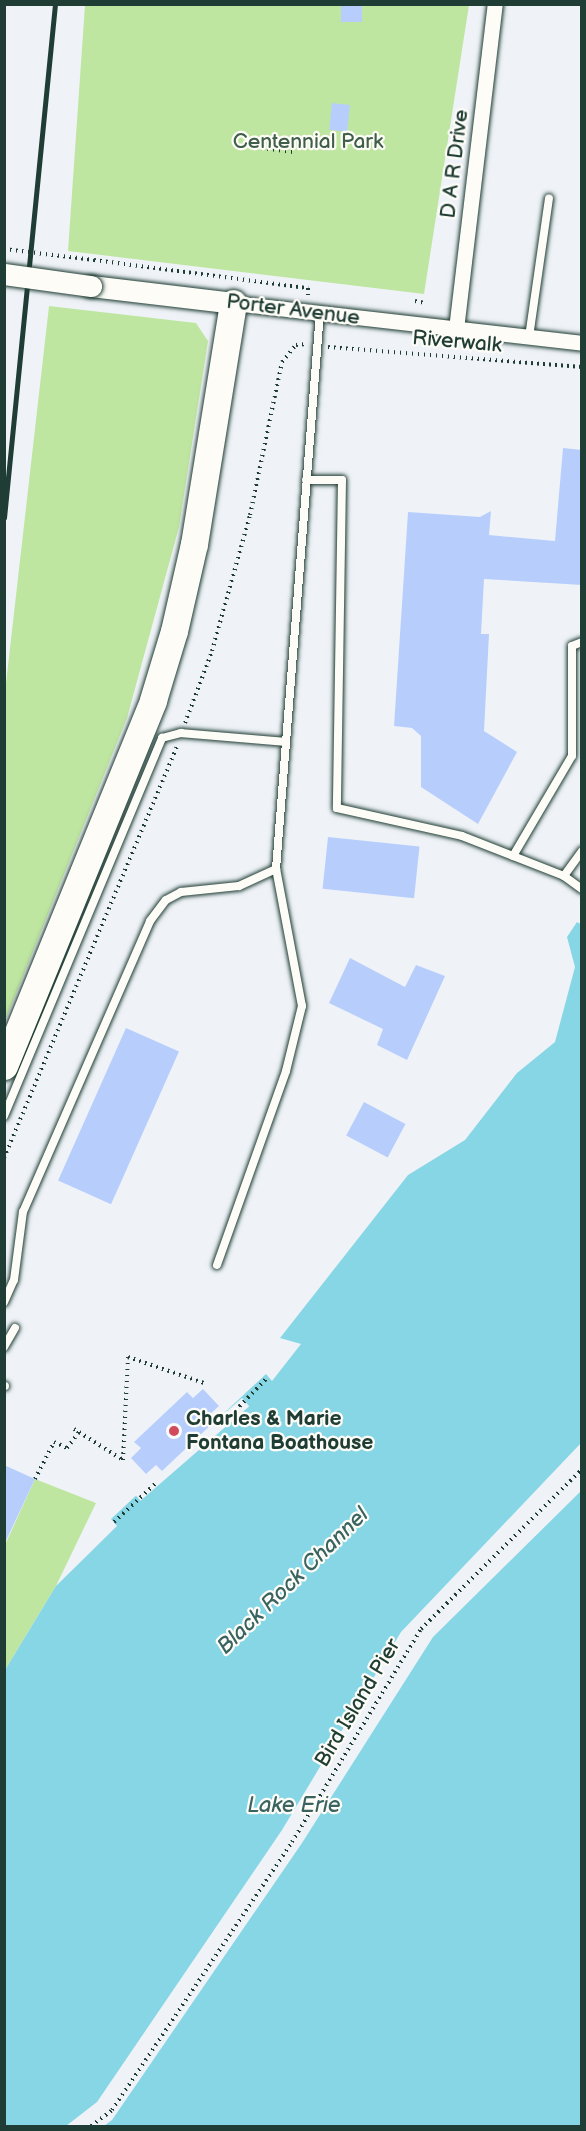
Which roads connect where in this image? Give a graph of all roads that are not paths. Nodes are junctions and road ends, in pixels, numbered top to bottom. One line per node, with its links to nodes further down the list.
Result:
1 (495, 4): 6 (street, D A R Drive)
2 (549, 198): 7 (lane)
3 (4, 274): 4 (street, Porter Avenue, bridge)
4 (233, 303): 5 (street, Porter Avenue); 17 (highway)
5 (320, 313): 6 (street, Porter Avenue); 9 (lane)
6 (456, 328): 7 (street, Porter Avenue)
7 (529, 337): 8 (street, Porter Avenue)
8 (582, 343)
9 (306, 480): 11 (lane); 13 (lane)
10 (582, 642): 13 (lane)
11 (286, 742): 14 (lane); 18 (lane)
12 (582, 851): 15 (lane)
13 (513, 856): 15 (lane)
14 (276, 869): 19 (lane); 20 (lane)
15 (564, 876): 16 (lane)
16 (582, 889)
17 (4, 1066)
18 (4, 1116)
19 (217, 1265)
20 (4, 1302)
21 (15, 1328): 22 (lane)
22 (4, 1347)

